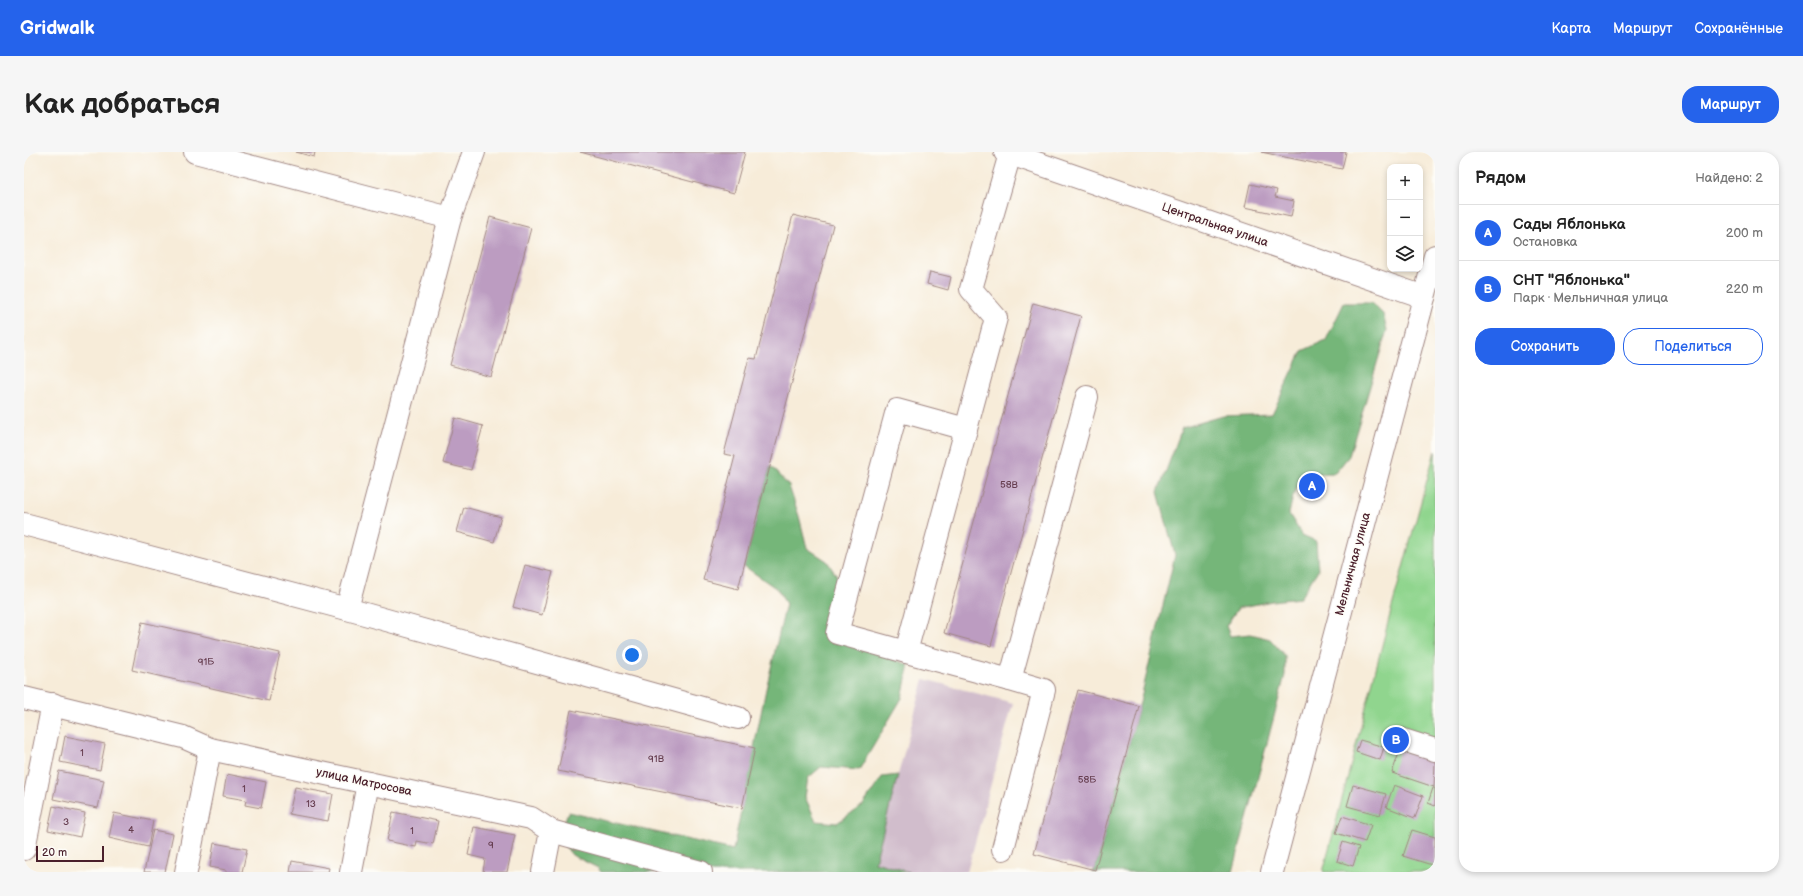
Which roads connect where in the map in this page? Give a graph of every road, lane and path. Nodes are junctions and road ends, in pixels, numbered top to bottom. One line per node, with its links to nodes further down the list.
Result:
1 (195, 152): 4 (street)
2 (474, 152): 4 (street)
3 (1008, 153): 6 (street, Центральная улица); 8 (street)
4 (450, 218): 10 (street)
5 (1435, 256): 6 (street, Мельничная улица)
6 (1424, 297): 27 (street, Мельничная улица)
7 (1087, 397): 12 (street)
8 (966, 429): 11 (street); 11 (street)
9 (24, 524): 10 (street)
10 (347, 609): 15 (street)
11 (906, 652): 12 (street)
12 (1010, 680): 22 (street)
13 (24, 698): 14 (street, улица Матросова)
14 (53, 704): 17 (street, улица Матросова); 21 (street)
15 (738, 718)
16 (1400, 739): 18 (street)
17 (210, 749): 19 (street, улица Матросова); 23 (street)
18 (1435, 750)
19 (368, 783): 20 (street, улица Матросова); 24 (street)
20 (551, 831): 25 (street); 26 (street, улица Матросова)
21 (24, 849)
22 (1003, 849)
23 (186, 872)
24 (350, 872)
25 (543, 872)
26 (701, 872)
27 (1272, 872)

